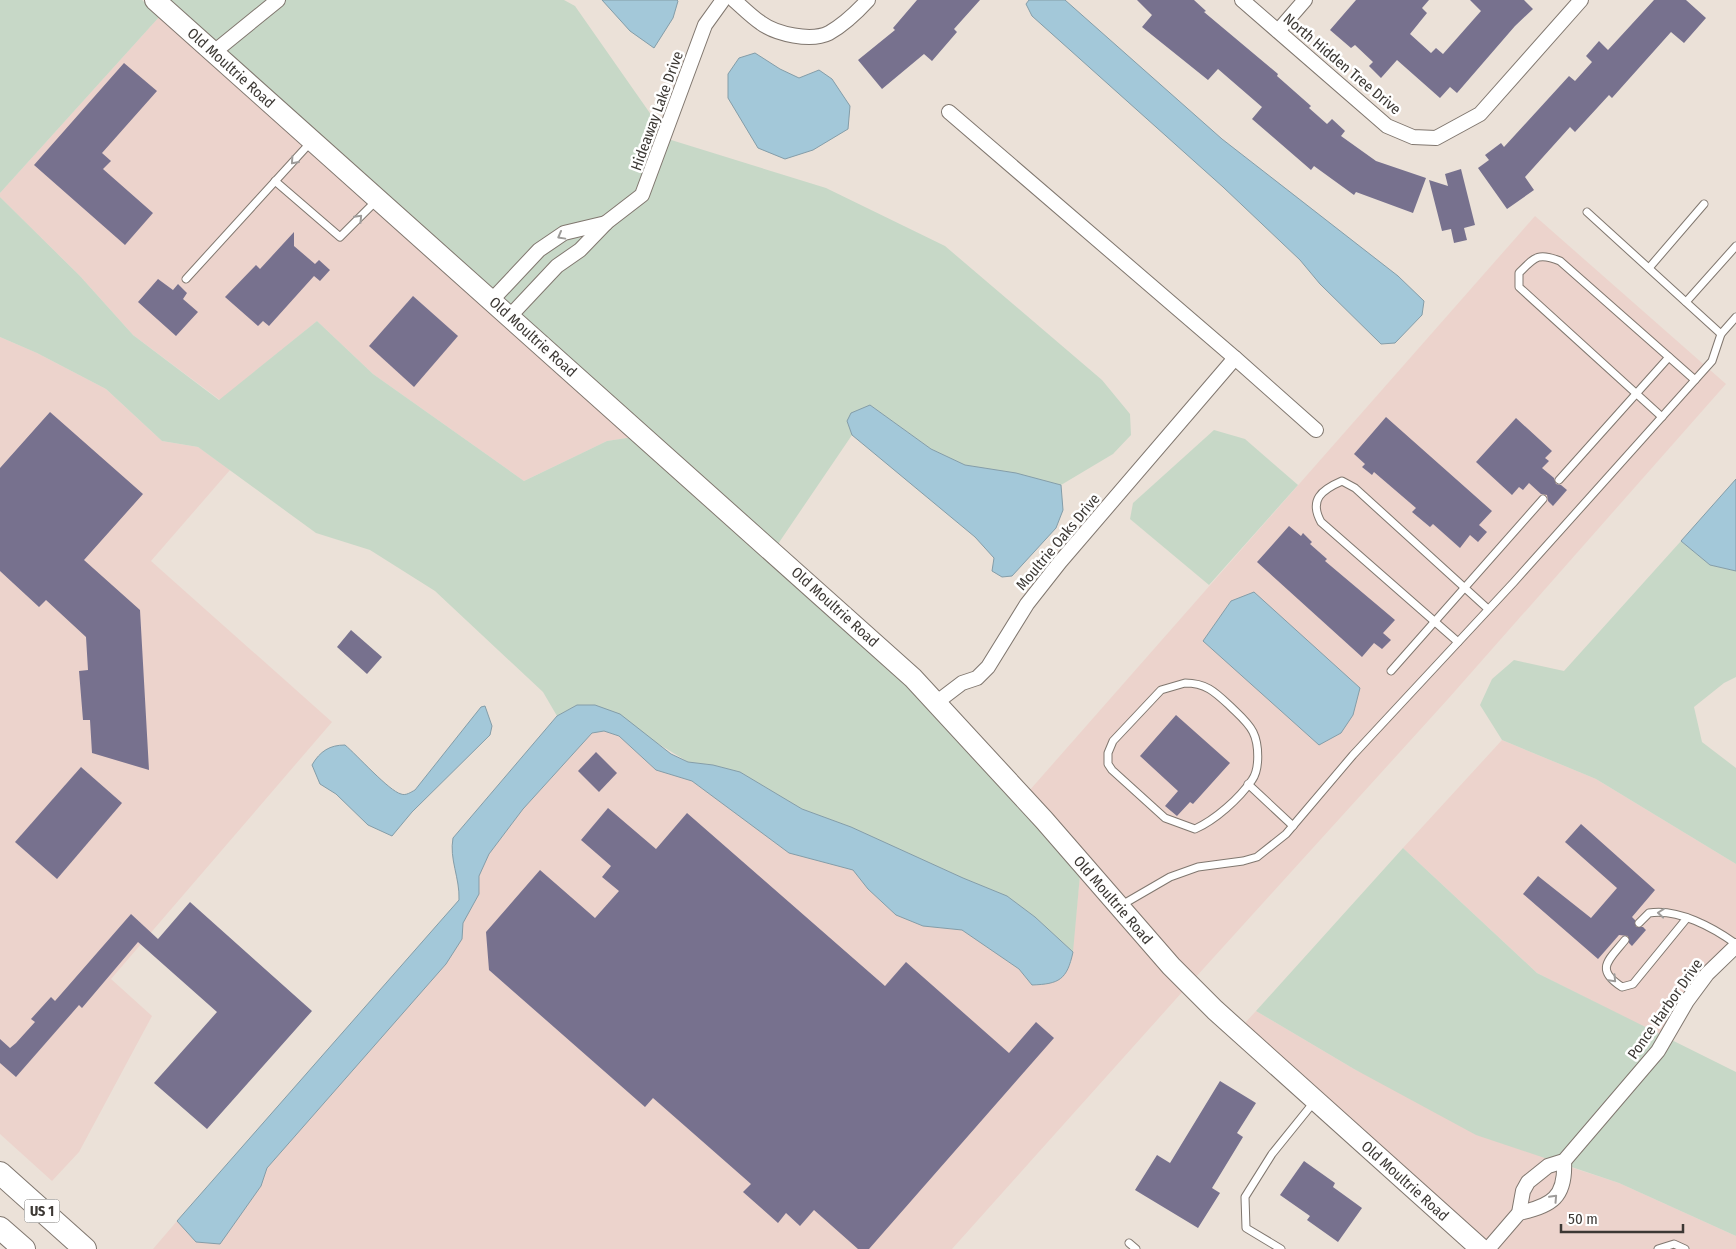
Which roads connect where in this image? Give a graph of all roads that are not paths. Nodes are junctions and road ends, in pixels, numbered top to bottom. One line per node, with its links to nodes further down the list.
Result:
1 (155, 0): 10 (main road, Old Moultrie Road)
2 (278, 0): 10 (street)
3 (723, 0): 17 (street, Hideaway Lake Drive)
4 (734, 0): 5 (street)
5 (868, 0)
6 (1242, 0): 9 (street, North Hidden Tree Drive)
7 (1305, 0): 9 (street)
8 (1581, 0): 9 (street, North Hidden Tree Drive)
9 (1278, 32)
10 (214, 52): 12 (main road, Old Moultrie Road)
11 (949, 112): 27 (street)
12 (312, 140): 13 (lane, one-way to 13); 14 (main road, Old Moultrie Road)
13 (275, 182): 14 (lane, one-way to 14); 20 (lane)
14 (378, 199): 21 (main road, Old Moultrie Road)
15 (1704, 204): 19 (lane)
16 (1586, 212): 19 (lane)
17 (607, 222): 21 (street, Hideaway Lake Drive, one-way to 21); 23 (street, Hideaway Lake Drive)
18 (1736, 246): 22 (lane)
19 (1649, 268): 22 (lane)
20 (186, 280)
21 (492, 300): 23 (main road, Old Moultrie Road)
22 (1686, 302): 25 (lane)
23 (510, 316): 39 (main road, Old Moultrie Road)
24 (1736, 317): 25 (lane)
25 (1721, 334): 28 (lane)
26 (1669, 357): 28 (lane); 29 (lane); 29 (lane)
27 (1235, 358): 31 (street); 39 (street, Moultrie Oaks Drive)
28 (1695, 380): 30 (lane)
29 (1636, 393): 30 (lane); 32 (lane)
30 (1662, 417): 35 (lane)
31 (1316, 430)
32 (1559, 480)
33 (1542, 499): 34 (lane)
34 (1464, 588): 35 (lane); 36 (lane); 36 (lane)
35 (1488, 609): 37 (lane)
36 (1434, 622): 37 (lane); 38 (lane)
37 (1458, 642): 41 (lane)
38 (1391, 671)
39 (937, 702): 42 (main road, Old Moultrie Road)
40 (1248, 784): 40 (lane); 41 (lane)
41 (1294, 826): 42 (lane)
42 (1118, 907): 47 (main road, Old Moultrie Road)
43 (1687, 918): 44 (lane, one-way to 44); 45 (lane, one-way to 43); 46 (lane)
44 (1639, 923)
45 (1625, 940)
46 (1736, 945): 48 (street, Ponce Harbor Drive)
47 (1315, 1100): 56 (lane); 57 (main road, Old Moultrie Road)
48 (1564, 1162): 50 (street, Ponce Harbor Drive); 50 (street, one-way to 48)
49 (0, 1173): 54 (main road, US 1)
50 (1519, 1213): 58 (street, Ponce Harbor Drive)
51 (0, 1228): 53 (main road, US 1)
52 (1129, 1243): 55 (lane)
53 (24, 1249)
54 (85, 1249)
55 (1136, 1249)
56 (1281, 1249)
57 (1480, 1249)
58 (1488, 1249)
59 (1658, 1249): 60 (lane)
60 (1685, 1249)

